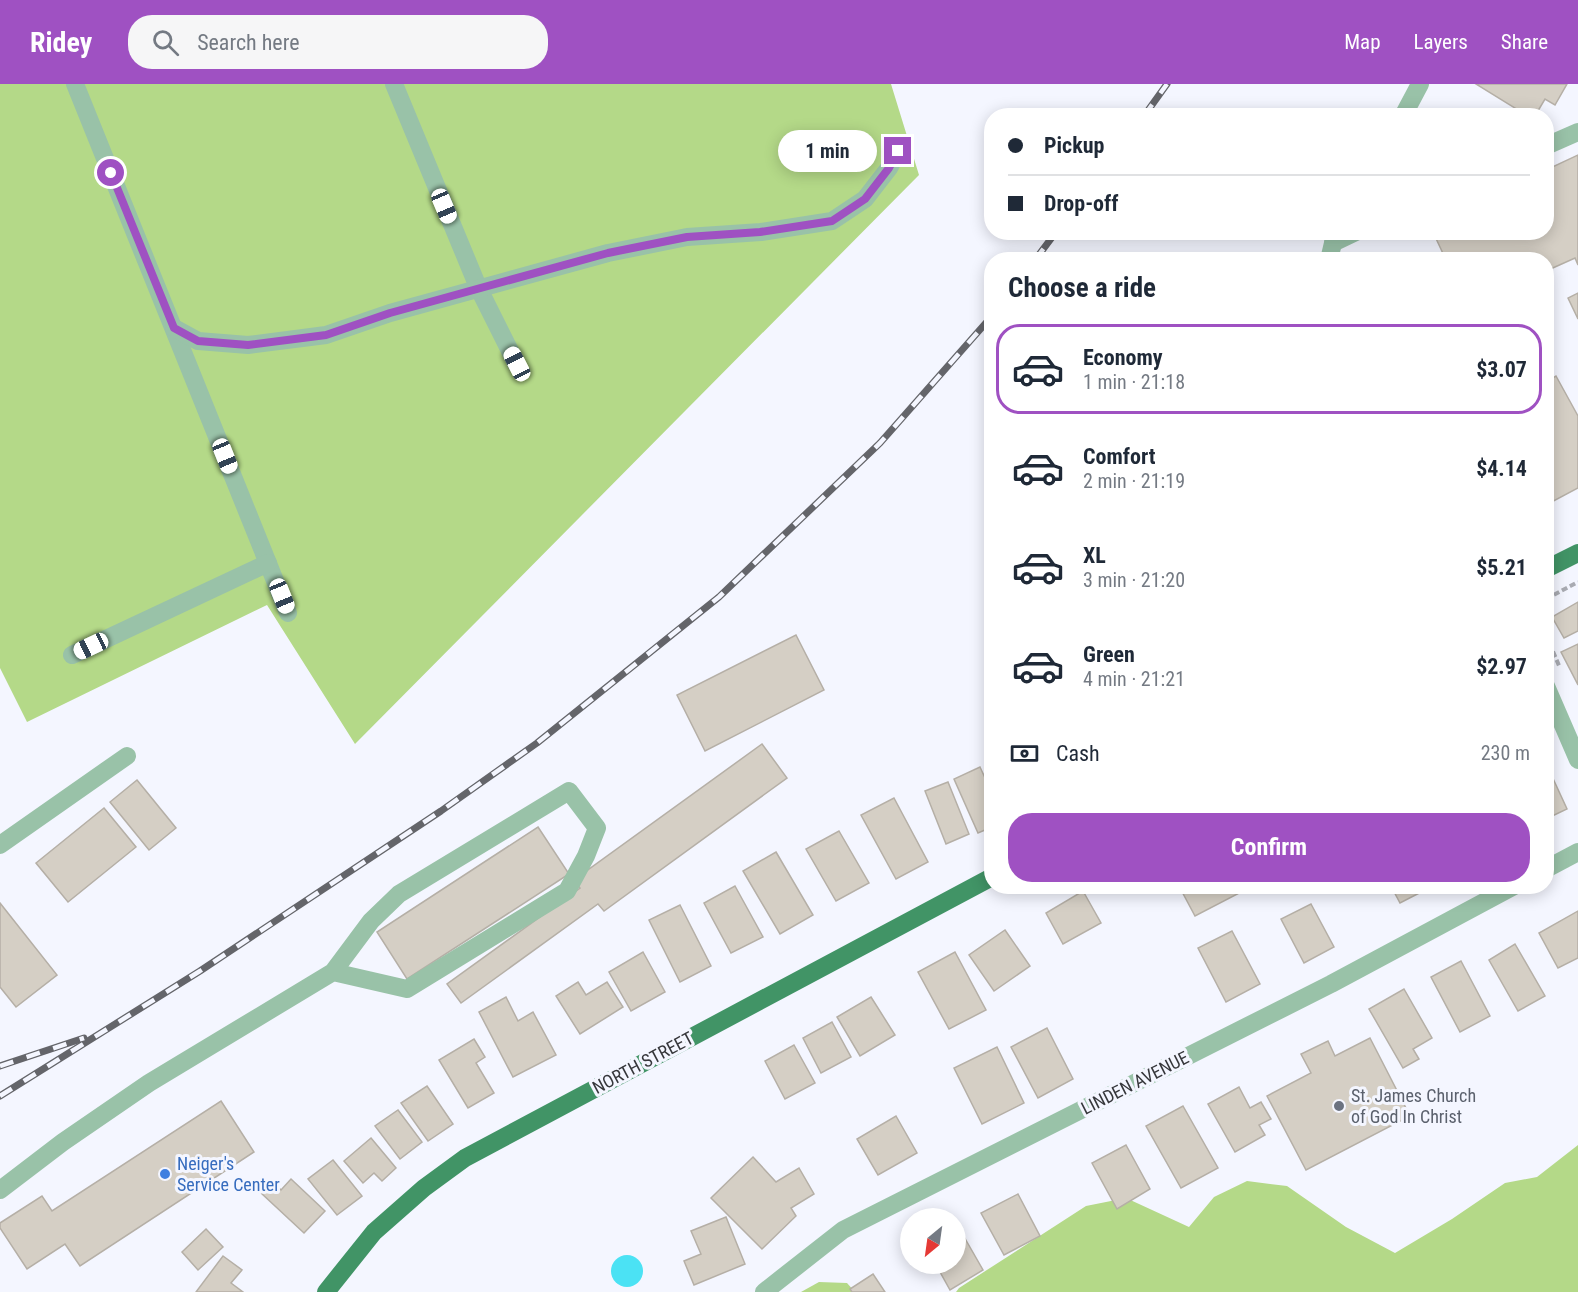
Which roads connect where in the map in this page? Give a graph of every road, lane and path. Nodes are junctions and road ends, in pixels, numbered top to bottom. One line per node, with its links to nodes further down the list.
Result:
1 (75, 84): 9 (street)
2 (394, 84): 8 (street)
3 (1420, 84): 4 (street)
4 (1407, 108)
5 (1578, 132): 6 (street)
6 (1554, 142)
7 (898, 151): 8 (street)
8 (478, 287): 9 (street); 10 (street)
9 (174, 328): 12 (street)
10 (517, 364)
11 (1578, 553): 13 (main road)
12 (268, 563): 16 (street); 17 (street)
13 (1554, 565)
14 (1578, 582): 15 (path)
15 (1554, 595)
16 (288, 613)
17 (72, 656)
18 (1554, 704): 20 (street)
19 (127, 756): 21 (street)
20 (1578, 760)
21 (0, 846)
22 (1578, 852): 23 (street)
23 (1554, 865)
24 (984, 881): 28 (main road, NORTH STREET)
25 (1499, 894): 29 (street, LINDEN AVENUE)
26 (333, 972): 26 (street); 27 (street)
27 (0, 1190)
28 (326, 1292)
29 (764, 1292)

